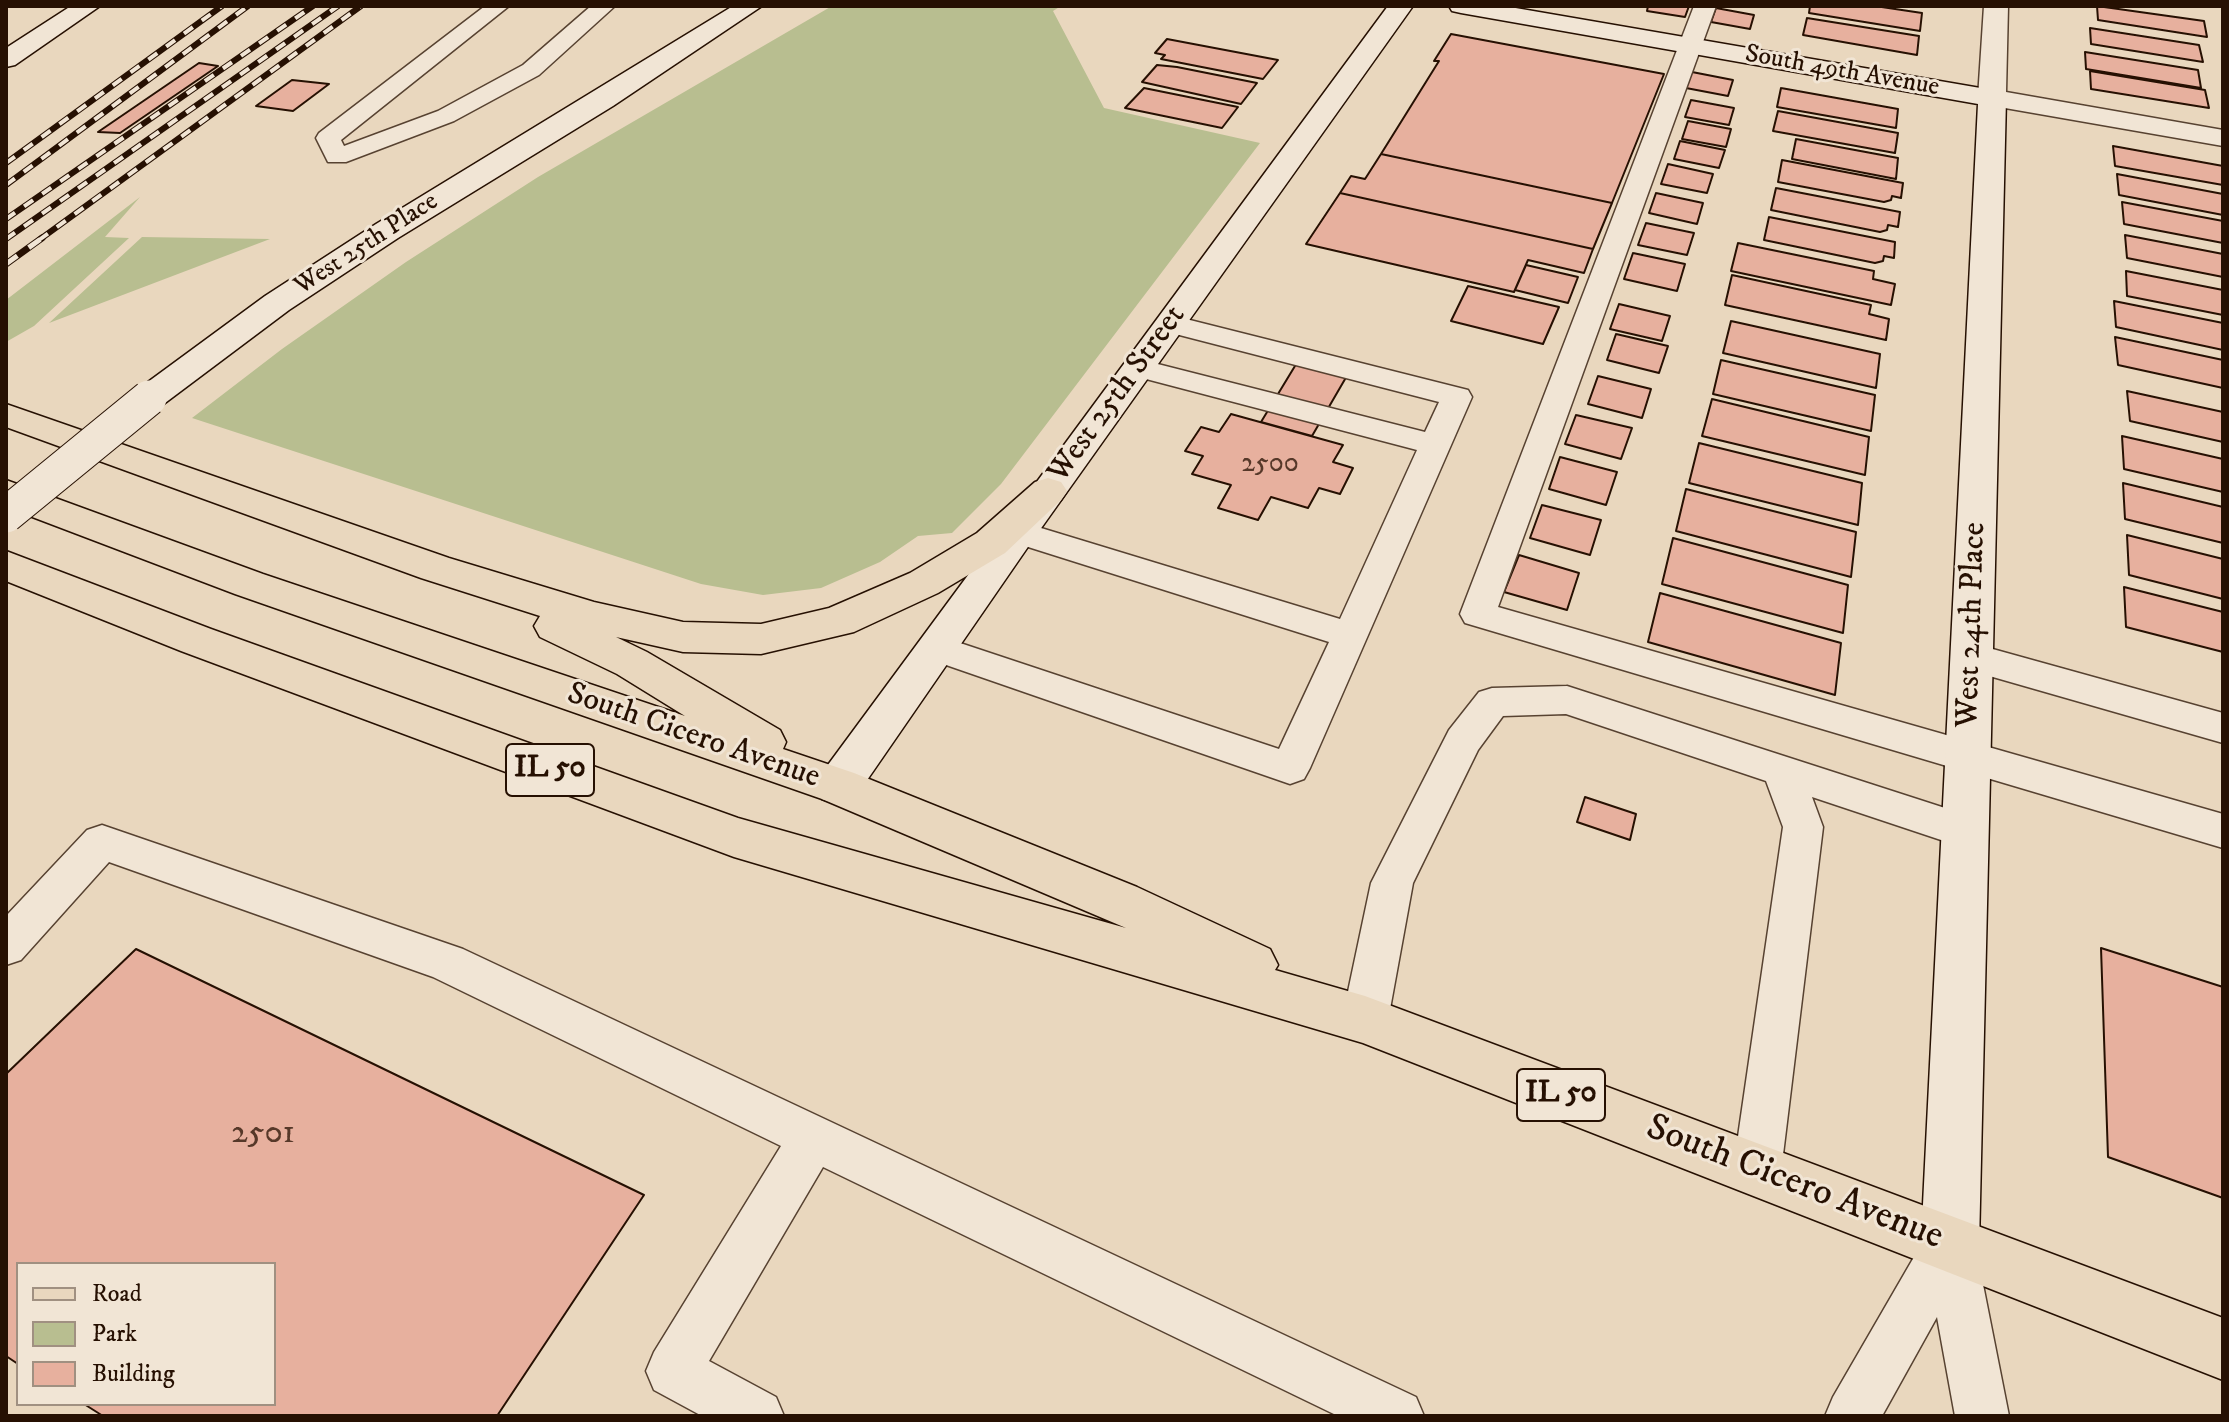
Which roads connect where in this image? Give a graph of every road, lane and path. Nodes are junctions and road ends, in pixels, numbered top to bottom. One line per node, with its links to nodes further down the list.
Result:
1 (88, 6): 10 (street)
2 (498, 6): 3 (lane)
3 (604, 6)
4 (750, 6): 19 (street, West 25th Place, bridge)
5 (1401, 6): 13 (street, West 25th Street)
6 (1461, 6): 9 (street, South 49th Avenue)
7 (1705, 6): 9 (lane)
8 (1996, 6): 11 (street, West 24th Place)
9 (1690, 46): 11 (street, South 49th Avenue); 27 (lane)
10 (6, 59)
11 (1992, 98): 12 (street, South 49th Avenue); 25 (street, West 24th Place)
12 (2223, 138)
13 (1170, 324): 14 (street, West 25th Street); 16 (lane)
14 (1138, 368): 16 (lane); 17 (street, West 25th Street)
15 (6, 415): 22 (main road)
16 (1436, 445): 23 (lane)
17 (1048, 491): 20 (street, West 25th Street); 22 (main road)
18 (6, 493): 29 (main road, South Cicero Avenue / IL 50)
19 (6, 515)
20 (1018, 532): 23 (lane); 24 (street, West 25th Street)
21 (6, 565): 33 (main road, South Cicero Avenue / IL 50)
22 (435, 568): 29 (main road)
23 (1350, 635): 24 (lane)
24 (936, 648): 29 (street, West 25th Street)
25 (1971, 657): 26 (lane); 27 (street, West 24th Place)
26 (2223, 728)
27 (1968, 757): 30 (street, West 24th Place); 31 (lane)
28 (1783, 773): 30 (lane); 33 (lane); 35 (lane)
29 (838, 786): 33 (main road, South Cicero Avenue / IL 50)
30 (1965, 831): 36 (street, West 24th Place)
31 (2223, 831)
32 (6, 946): 34 (lane)
33 (1365, 1020): 35 (main road, South Cicero Avenue / IL 50)
34 (813, 1138): 38 (lane); 39 (lane)
35 (1757, 1171): 36 (main road, South Cicero Avenue / IL 50)
36 (1950, 1244): 37 (main road, South Cicero Avenue / IL 50); 40 (lane); 41 (lane)
37 (2223, 1349)
38 (757, 1416)
39 (1397, 1416)
40 (1852, 1416)
41 (1982, 1416)

